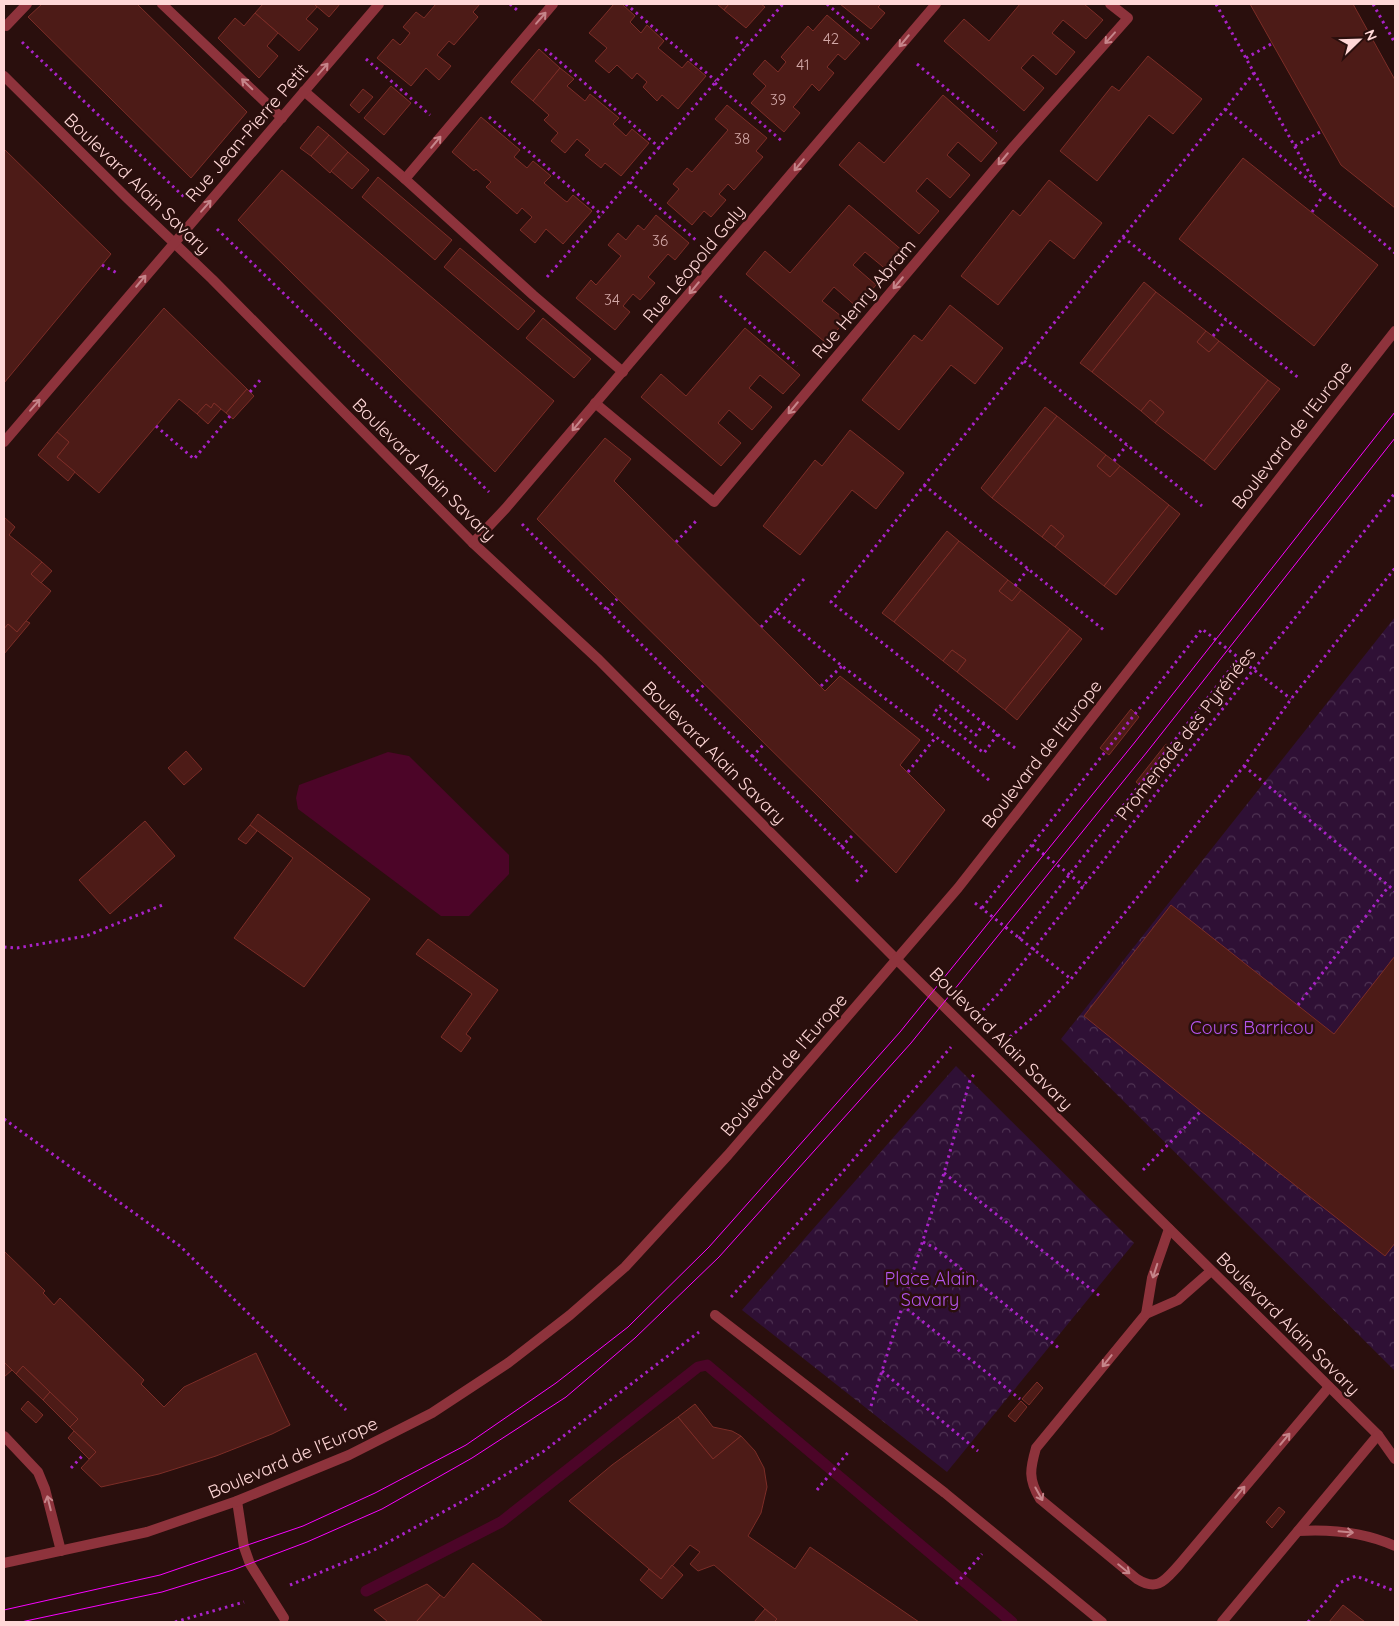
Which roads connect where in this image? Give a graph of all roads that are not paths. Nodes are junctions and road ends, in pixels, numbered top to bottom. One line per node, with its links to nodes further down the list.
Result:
1 (27, 4): 7 (street)
2 (162, 4): 10 (street, one-way to 2)
3 (379, 4): 9 (street, Rue Jean-Pierre Petit, one-way to 3)
4 (553, 4): 11 (street, one-way to 4)
5 (936, 4): 14 (street, Rue Léopold Galy, one-way to 14)
6 (1110, 4): 15 (street, Rue Henry Abram, one-way to 15)
7 (6, 26)
8 (4, 76): 12 (street, Boulevard Alain Savary)
9 (304, 92): 10 (street, Rue Jean-Pierre Petit); 11 (street)
10 (282, 118): 12 (street, Rue Jean-Pierre Petit, one-way to 10)
11 (405, 179): 14 (street)
12 (174, 242): 16 (street, Rue Jean-Pierre Petit, one-way to 12); 17 (street, Boulevard Alain Savary)
13 (1395, 331): 18 (street, Boulevard de l'Europe)
14 (623, 372): 15 (street, Rue Léopold Galy)
15 (595, 404): 17 (street, Rue Léopold Galy, one-way to 17)
16 (4, 442)
17 (473, 542): 18 (street, Boulevard Alain Savary)
18 (897, 960): 19 (street, Boulevard Alain Savary); 27 (street, Boulevard de l'Europe)
19 (1169, 1229): 20 (street, Boulevard Alain Savary); 21 (street, one-way to 21)
20 (1211, 1271): 21 (street); 23 (street, Boulevard Alain Savary)
21 (1146, 1314): 23 (street, one-way to 23)
22 (715, 1315): 33 (street)
23 (1329, 1386): 24 (street, Boulevard Alain Savary)
24 (1378, 1435): 26 (street, Boulevard Alain Savary); 28 (street)
25 (4, 1436): 30 (street, one-way to 25)
26 (1395, 1459)
27 (237, 1501): 30 (street, Boulevard de l'Europe); 32 (street)
28 (1298, 1531): 29 (street, one-way to 29); 34 (street)
29 (1395, 1546)
30 (61, 1551): 31 (street, Boulevard de l'Europe)
31 (4, 1563)
32 (284, 1618)
33 (1102, 1622)
34 (1222, 1622)

